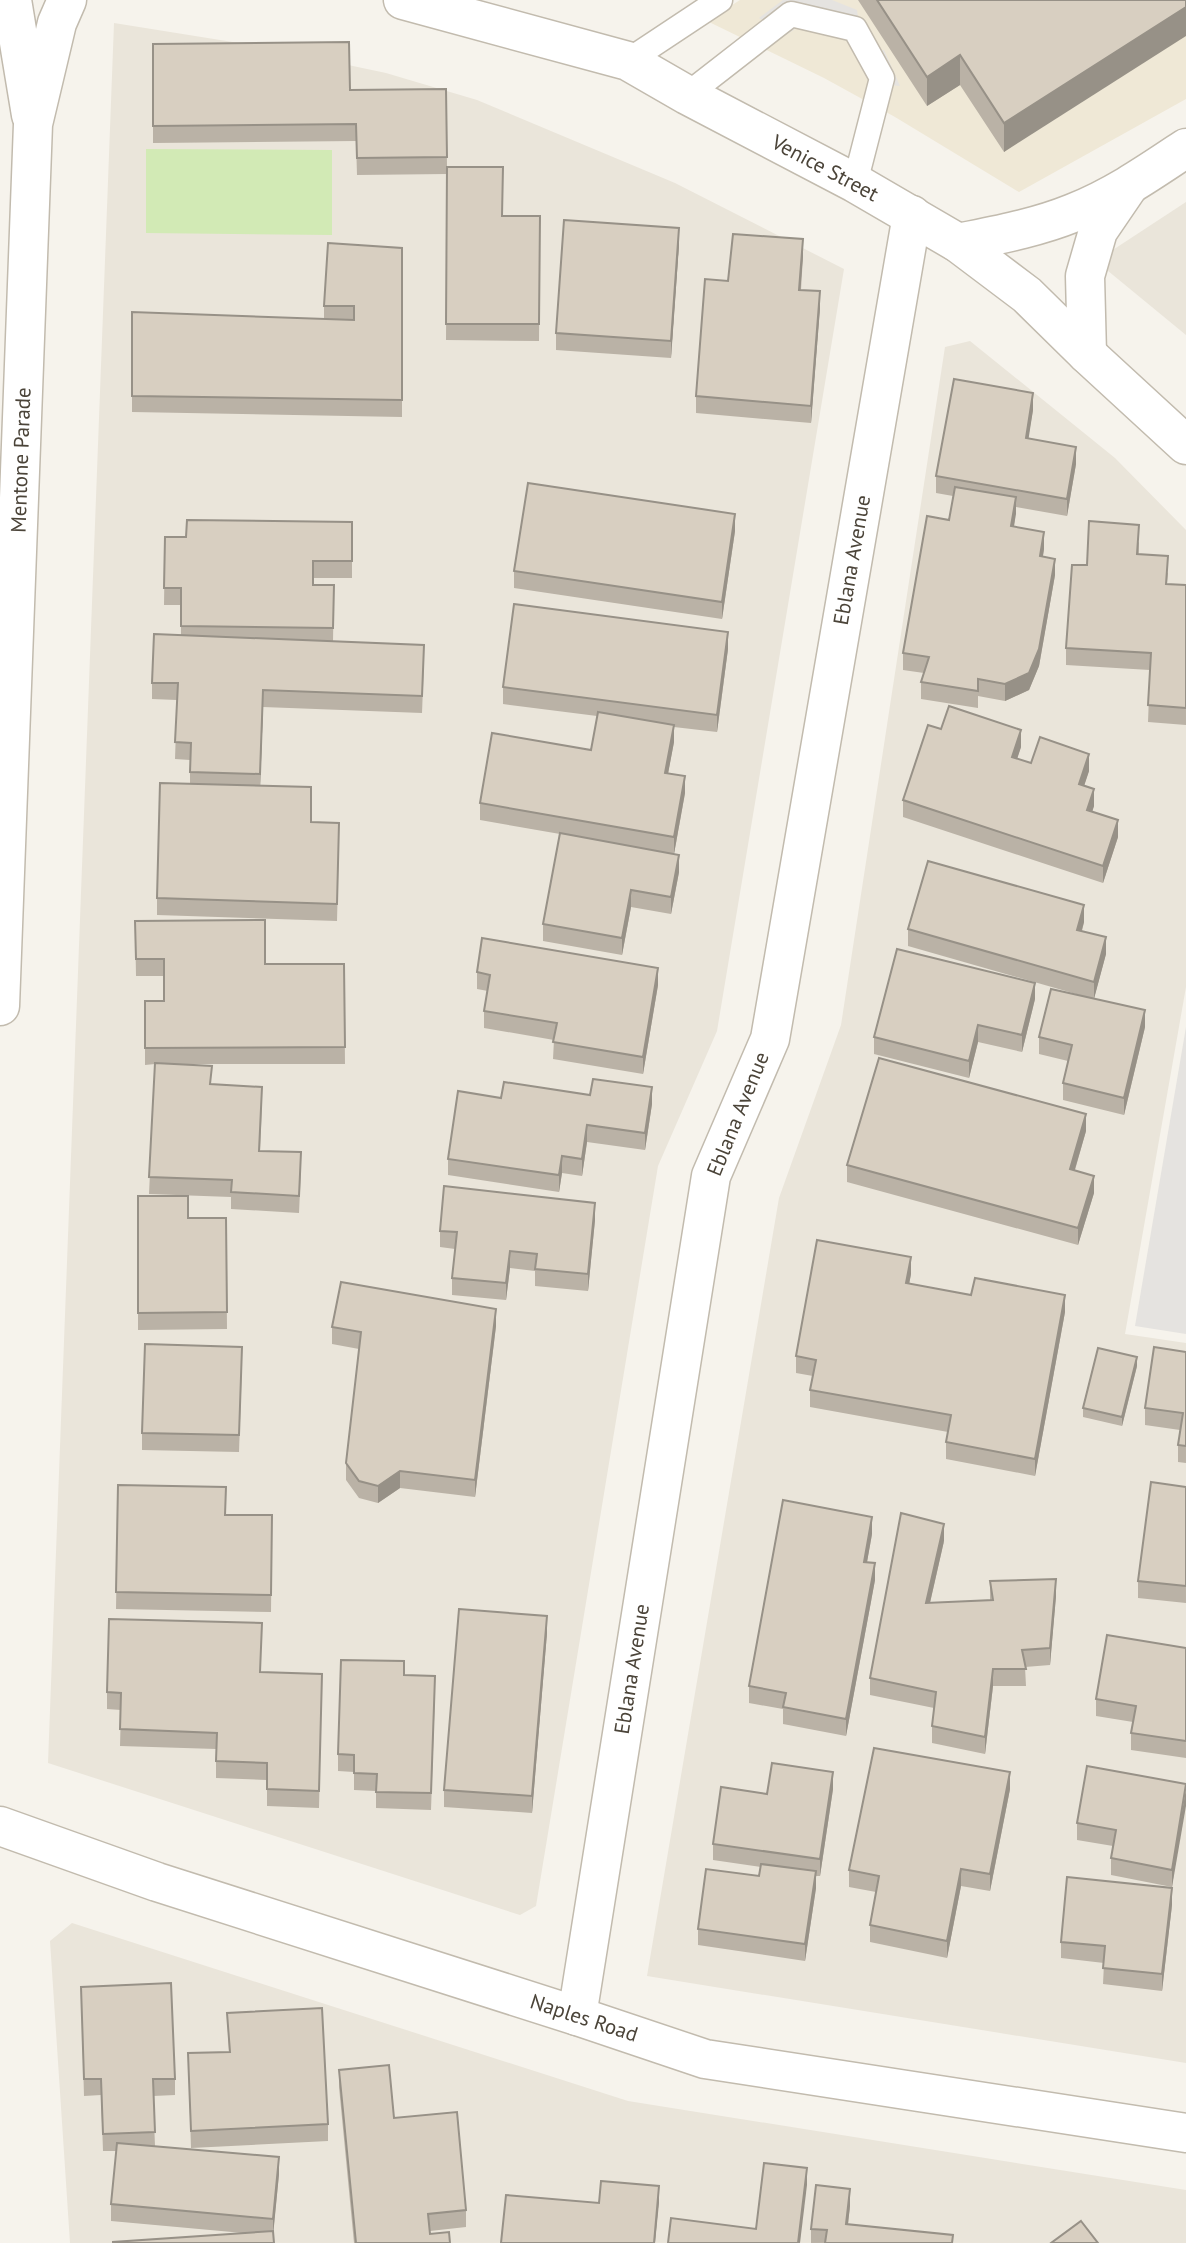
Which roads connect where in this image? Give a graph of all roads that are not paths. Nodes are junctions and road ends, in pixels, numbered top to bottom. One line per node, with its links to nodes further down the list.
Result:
1 (12, 0): 7 (street, Mentone Parade)
2 (67, 0): 7 (street, Mentone Parade)
3 (403, 0): 5 (street, Venice Street)
4 (720, 0): 5 (lane)
5 (628, 61): 6 (street, Venice Street)
6 (687, 95): 9 (street, Venice Street); 9 (lane)
7 (33, 124): 15 (street, Mentone Parade)
8 (1186, 148): 10 (street)
9 (855, 183): 11 (street, Venice Street)
10 (1129, 185): 12 (street); 13 (street)
11 (912, 215): 12 (street, Venice Street); 18 (street, Eblana Avenue)
12 (958, 243): 13 (street, Venice Street)
13 (1087, 354): 14 (street, Venice Street)
14 (1186, 445)
15 (6, 703): 16 (street, Mentone Parade)
16 (0, 1006)
17 (0, 1826): 18 (street, Naples Road)
18 (578, 2016): 19 (street, Naples Road)
19 (1186, 2133)

